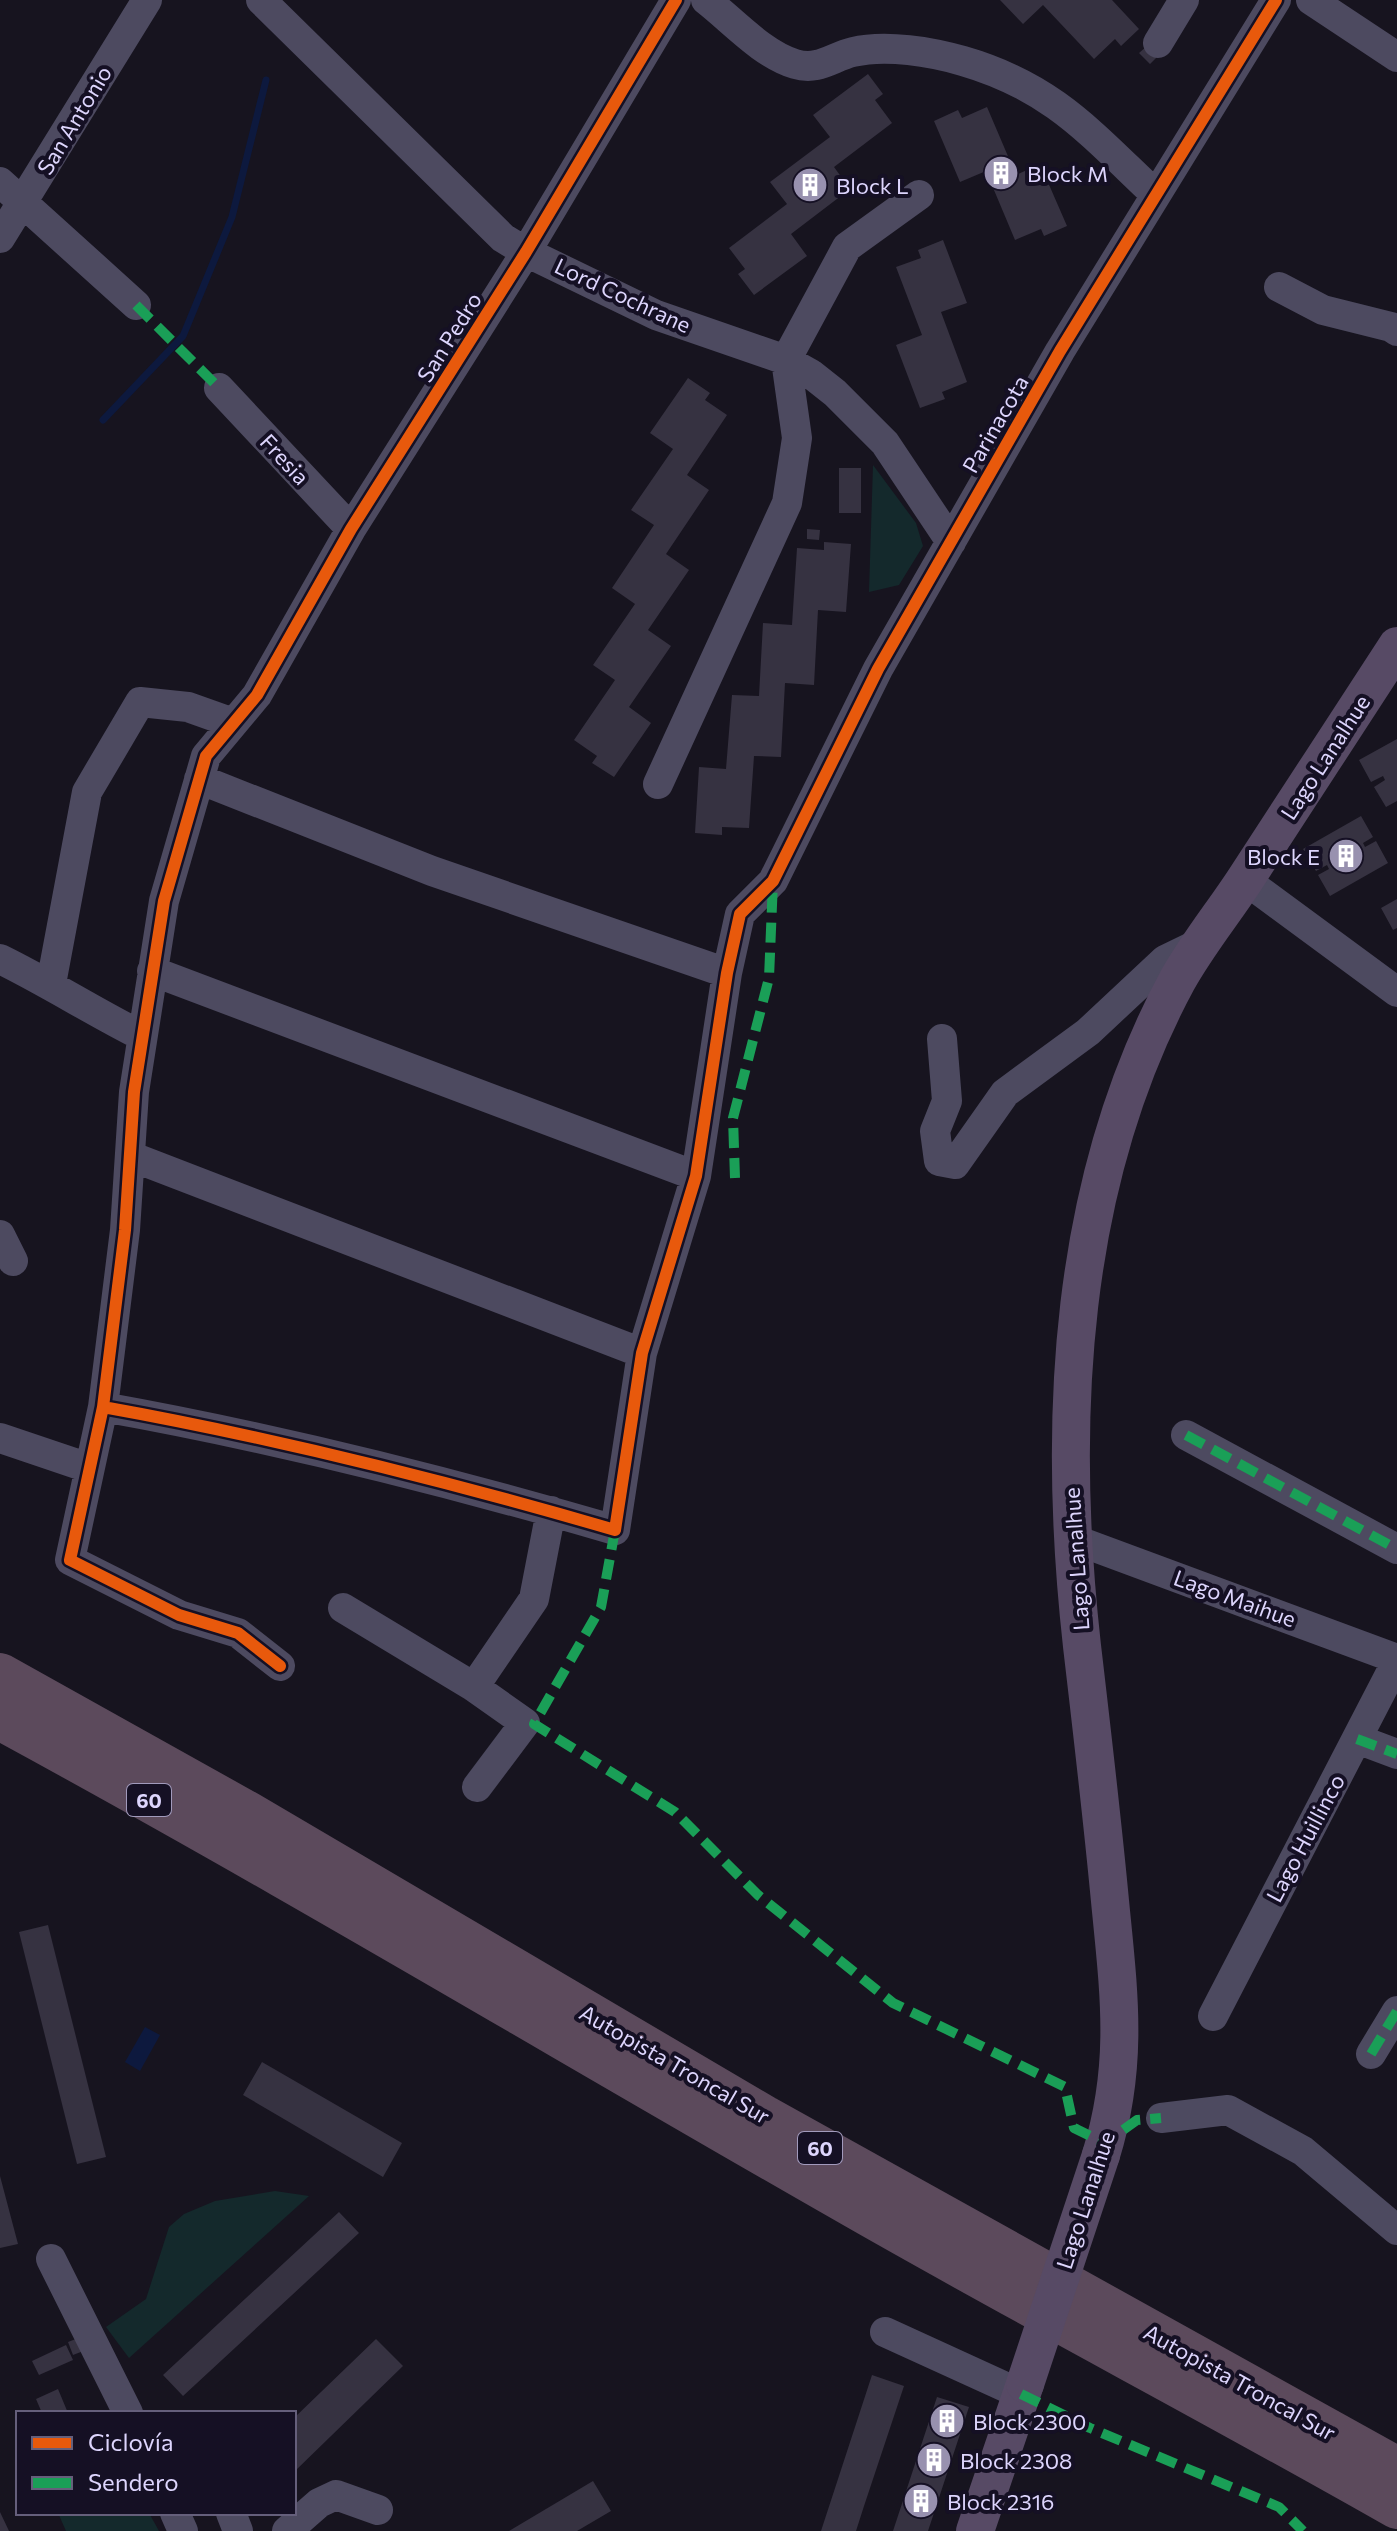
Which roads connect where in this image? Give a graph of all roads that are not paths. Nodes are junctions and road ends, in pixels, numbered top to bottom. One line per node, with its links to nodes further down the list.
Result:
1 (147, 0): 13 (street, San Antonio)
2 (261, 0): 15 (street, Lord Cochrane)
3 (676, 0): 15 (street, San Pedro)
4 (706, 0): 12 (street)
5 (1184, 0): 8 (street)
6 (1276, 0): 12 (street, Parinacota)
7 (1311, 0): 9 (street)
8 (1158, 43)
9 (1397, 57)
10 (0, 182): 13 (street)
11 (919, 195): 19 (street)
12 (1156, 195): 22 (street, Parinacota)
13 (23, 204): 14 (street, San Antonio); 17 (street)
14 (0, 238)
15 (526, 252): 19 (street, Lord Cochrane); 21 (street, San Pedro)
16 (1279, 287): 18 (street)
17 (136, 305)
18 (1397, 331)
19 (786, 360): 22 (street, Lord Cochrane); 26 (street)
20 (219, 388): 21 (street, Fresia)
21 (351, 529): 24 (street, San Pedro)
22 (951, 542): 31 (street, Parinacota)
23 (1397, 646): 27 (main road, Lago Lanalhue)
24 (233, 723): 25 (street, San Pedro); 32 (street)
25 (199, 779): 30 (street, San Pedro); 31 (street)
26 (658, 784)
27 (1245, 880): 28 (main road, Lago Lanalhue); 33 (street)
28 (1198, 944): 35 (street); 44 (main road, Lago Lanalhue)
29 (0, 959): 32 (street)
30 (152, 971): 34 (street, San Pedro); 37 (street)
31 (727, 973): 37 (street, Parinacota)
32 (51, 984): 34 (street)
33 (1397, 992)
34 (142, 1036): 36 (street, San Pedro)
35 (942, 1039)
36 (130, 1156): 38 (street); 39 (street, San Pedro)
37 (696, 1176): 38 (street, Parinacota)
38 (642, 1353): 43 (street, Parinacota)
39 (103, 1407): 42 (street, San Pedro); 43 (street)
40 (1186, 1435): 45 (street)
41 (0, 1438): 42 (street)
42 (89, 1468): 48 (street, San Pedro)
43 (551, 1511): 50 (street)
44 (1073, 1539): 47 (street, Lago Maihue); 62 (main road, Lago Lanalhue, bridge)
45 (1397, 1549)
46 (343, 1608): 50 (street)
47 (1397, 1660): 52 (street, Lago Huillinco)
48 (280, 1666)
49 (0, 1675): 64 (highway, Autopista Troncal Sur / 60)
50 (474, 1687): 55 (street)
51 (0, 1718): 56 (highway, Autopista Troncal Sur / 60)
52 (1357, 1739): 54 (street); 57 (street, Lago Huillinco)
53 (0, 1744): 56 (highway)
54 (1397, 1754)
55 (477, 1787)
56 (297, 1883): 65 (highway, Autopista Troncal Sur / 60)
57 (1213, 2016)
58 (1161, 2118): 59 (street)
59 (1397, 2230)
60 (51, 2259): 63 (street)
61 (885, 2332): 62 (street)
62 (1023, 2389): 68 (main road, Lago Lanalhue)
63 (127, 2411)
64 (1397, 2469)
65 (1397, 2507)
66 (378, 2510): 67 (street)
67 (287, 2531)
68 (975, 2531)

